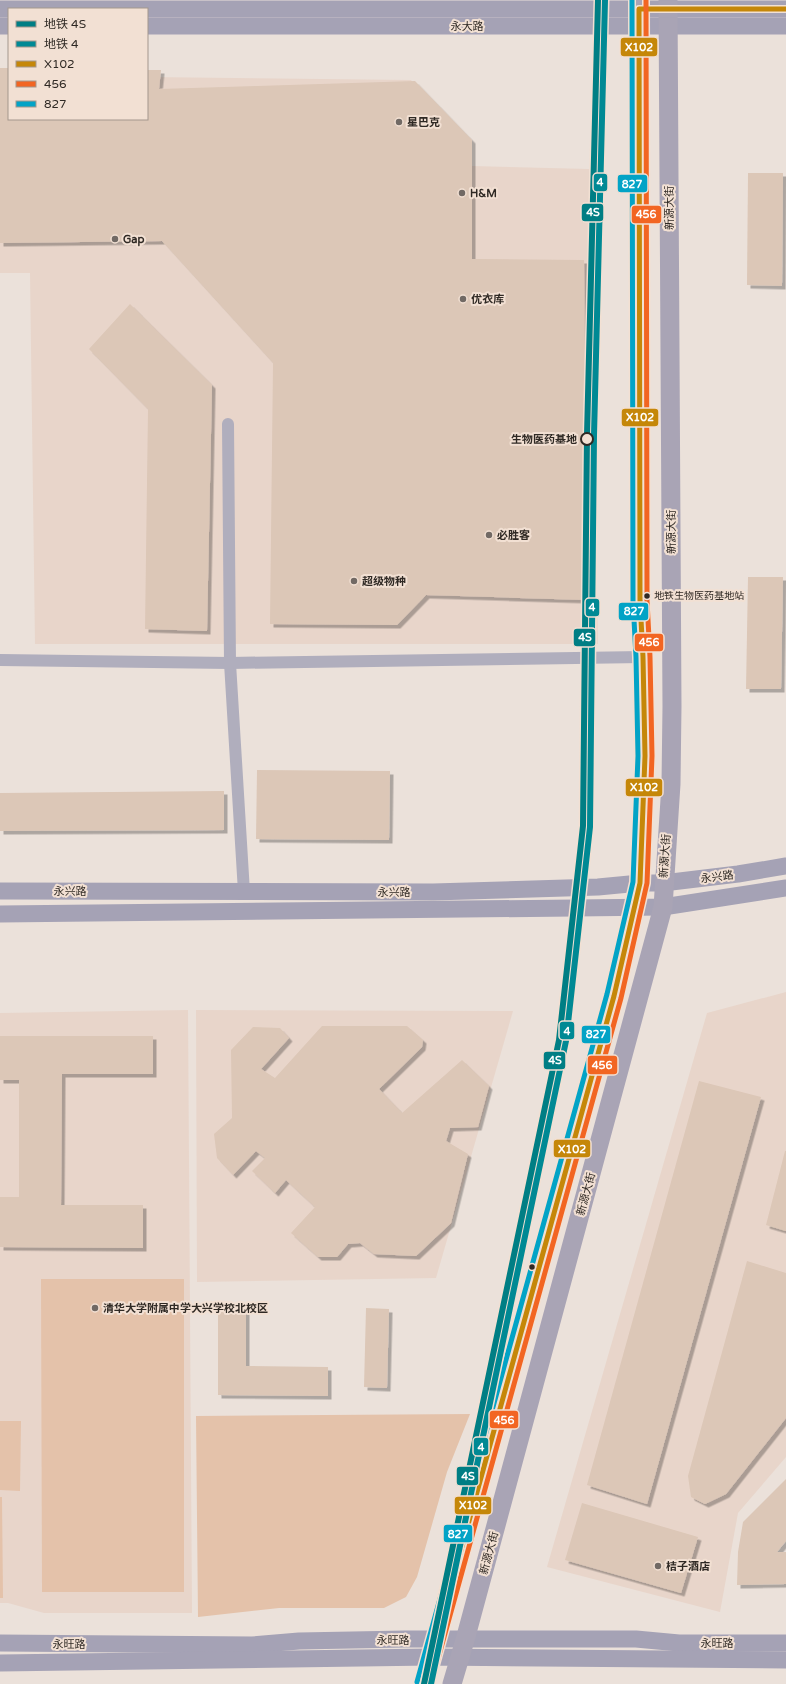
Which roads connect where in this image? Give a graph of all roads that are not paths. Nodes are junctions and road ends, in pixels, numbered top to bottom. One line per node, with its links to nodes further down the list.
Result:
1 (148, 9): 3 (street, 永大路)
2 (786, 9): 4 (street, 永大路)
3 (639, 11): 4 (street, 永大路); 5 (street, 永大路); 8 (main road, 新源大街)
4 (668, 11): 6 (street, 永大路); 13 (main road, 新源大街)
5 (148, 26)
6 (786, 26)
7 (228, 424): 10 (street)
8 (643, 657): 10 (street); 12 (main road, 新源大街)
9 (0, 660): 10 (street)
10 (230, 663): 16 (street)
11 (786, 866): 13 (street, 永兴路)
12 (640, 883): 13 (street, 永兴路); 16 (street, 永兴路); 17 (main road, 新源大街)
13 (663, 883): 18 (main road, 新源大街)
14 (786, 888): 18 (street, 永兴路)
15 (0, 891): 16 (street, 永兴路)
16 (244, 892)
17 (635, 907): 18 (street, 永兴路); 19 (street, 永兴路); 22 (main road, 新源大街)
18 (662, 907): 23 (main road, 新源大街)
19 (0, 914)
20 (0, 1643): 22 (street, 永旺路)
21 (786, 1643): 23 (street, 永旺路)
22 (434, 1648): 23 (street, 永旺路); 25 (street, 永旺路); 26 (main road, 新源大街)
23 (462, 1649): 24 (street, 永旺路); 27 (main road, 新源大街)
24 (786, 1660)
25 (0, 1663)
26 (424, 1684)
27 (452, 1684)

